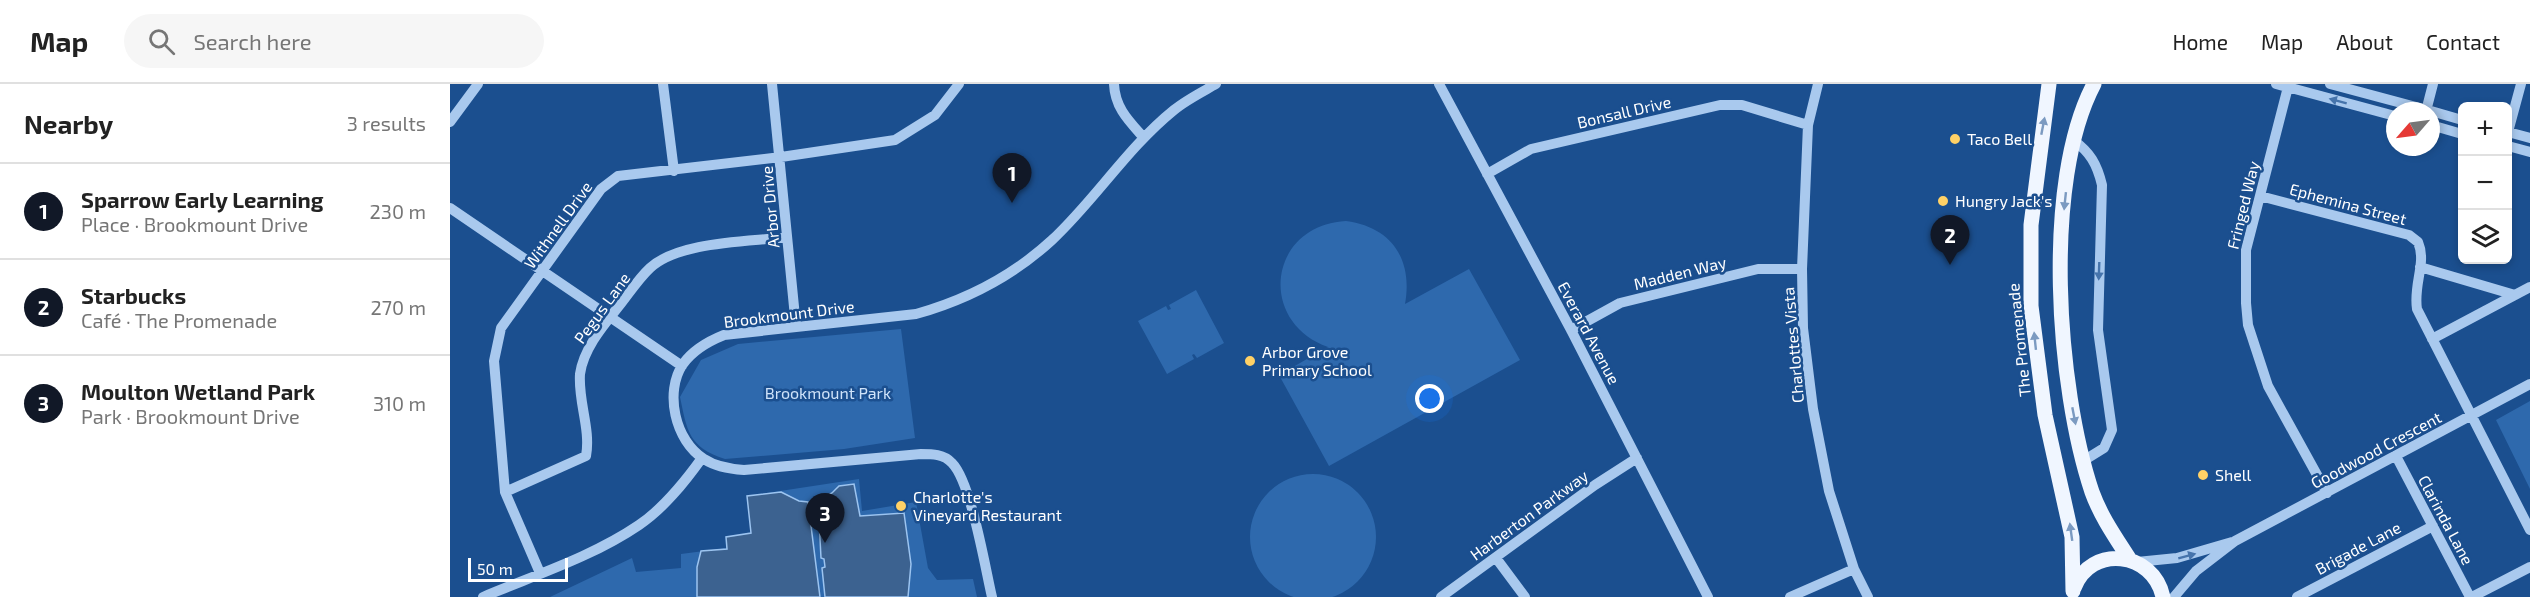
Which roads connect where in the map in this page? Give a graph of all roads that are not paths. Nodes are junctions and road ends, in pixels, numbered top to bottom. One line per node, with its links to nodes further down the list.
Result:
1 (663, 84): 33 (street)
2 (772, 84): 32 (street, Arbor Drive)
3 (959, 84): 32 (street, Withnell Drive)
4 (1114, 84): 27 (street)
5 (1216, 84): 27 (street, Brookmount Drive)
6 (1440, 84): 34 (street, Everard Avenue)
7 (1818, 84): 23 (street, Charlottes Vista)
8 (2049, 84): 64 (main road, The Promenade, one-way to 8)
9 (2094, 84): 29 (main road)
10 (2276, 84): 15 (street)
11 (2330, 84): 16 (street)
12 (2433, 84): 17 (street)
13 (2521, 84): 20 (street)
14 (471, 86): 22 (street)
15 (2288, 87): 18 (street, one-way to 15); 35 (street, Fringed Way)
16 (2395, 102)
17 (2430, 102)
18 (2386, 114)
19 (2440, 114): 21 (street)
20 (2512, 117)
21 (2458, 119)
22 (450, 122)
23 (1808, 125): 34 (street, Bonsall Drive); 39 (street, Charlottes Vista)
24 (2440, 128): 25 (street)
25 (2458, 133)
26 (2512, 133): 28 (street)
27 (1144, 138): 44 (street, Brookmount Drive)
28 (2530, 138)
29 (2073, 140): 53 (main road, one-way to 53); 53 (street, one-way to 53)
30 (2512, 147): 31 (street)
31 (2530, 152)
32 (781, 157): 33 (street, Withnell Drive); 37 (street, Arbor Drive)
33 (674, 171): 40 (street, Withnell Drive)
34 (1487, 174): 45 (street, Everard Avenue)
35 (2260, 195): 38 (street, Ephemina Street); 55 (street, Fringed Way)
36 (450, 208): 40 (street)
37 (787, 237): 43 (street, Pegus Lane); 44 (street, Arbor Drive)
38 (2420, 267): 42 (street); 46 (street, Ephemina Street)
39 (1802, 269): 45 (street, Madden Way); 62 (street, Charlottes Vista)
40 (543, 272): 43 (street); 54 (street, Withnell Drive)
41 (2530, 287): 42 (street)
42 (2515, 295): 46 (street)
43 (610, 317): 47 (street); 54 (street, Pegus Lane)
44 (796, 327): 47 (street, Brookmount Drive)
45 (1571, 330): 52 (street, Everard Avenue)
46 (2432, 339): 49 (street, Ephemina Street)
47 (682, 366): 51 (street)
48 (2530, 384): 49 (street, Goodwood Crescent)
49 (2472, 416): 50 (street, Goodwood Crescent); 57 (street, Ephemina Street)
50 (2396, 456): 55 (street, Goodwood Crescent); 56 (street, Clarinda Lane)
51 (702, 458): 63 (street); 66 (street)
52 (1637, 458): 59 (street, Harberton Parkway); 69 (street, Everard Avenue)
53 (2083, 461): 60 (main road)
54 (505, 492): 63 (street, Withnell Drive)
55 (2327, 493): 58 (street, Goodwood Crescent)
56 (2433, 526): 74 (street, Brigade Lane); 75 (street, Clarinda Lane)
57 (2530, 530)
58 (2235, 541): 60 (street, Goodwood Crescent, one-way to 58); 73 (street, Goodwood Crescent)
59 (1496, 558): 67 (street, Harberton Parkway); 68 (street)
60 (2133, 561): 64 (main road); 72 (main road)
61 (2530, 567): 75 (street)
62 (1854, 569): 70 (street); 71 (street, Charlottes Vista)
63 (540, 573): 65 (street)
64 (2072, 594)
65 (490, 596)
66 (992, 597)
67 (1441, 597)
68 (1525, 597)
69 (1708, 597)
70 (1790, 597)
71 (1868, 597)
72 (2163, 597)
73 (2174, 597)
74 (2297, 597)
75 (2471, 597)

